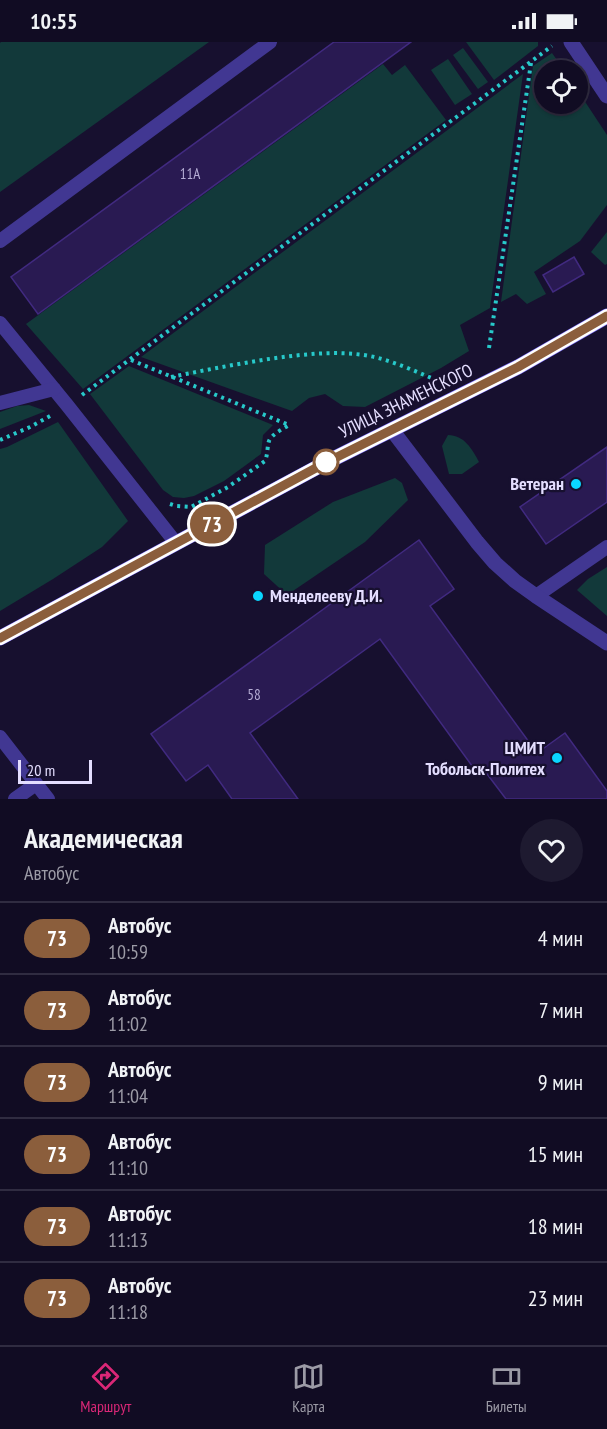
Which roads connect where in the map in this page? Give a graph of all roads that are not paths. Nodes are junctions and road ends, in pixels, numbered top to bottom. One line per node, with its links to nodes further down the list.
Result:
1 (270, 42): 4 (lane)
2 (572, 42): 3 (street)
3 (607, 96)
4 (0, 241)
5 (607, 316): 9 (main road, УЛИЦА ЗНАМЕНСКОГО)
6 (0, 322): 7 (lane)
7 (54, 389): 8 (lane); 10 (lane)
8 (0, 403)
9 (392, 430): 10 (main road, УЛИЦА ЗНАМЕНСКОГО); 12 (street)
10 (176, 543): 13 (main road, УЛИЦА ЗНАМЕНСКОГО)
11 (607, 547): 12 (lane)
12 (536, 596): 14 (street)
13 (0, 638)
14 (607, 642)
15 (0, 737): 16 (lane)
16 (36, 784): 17 (lane); 18 (lane)
17 (15, 799)
18 (48, 799)

